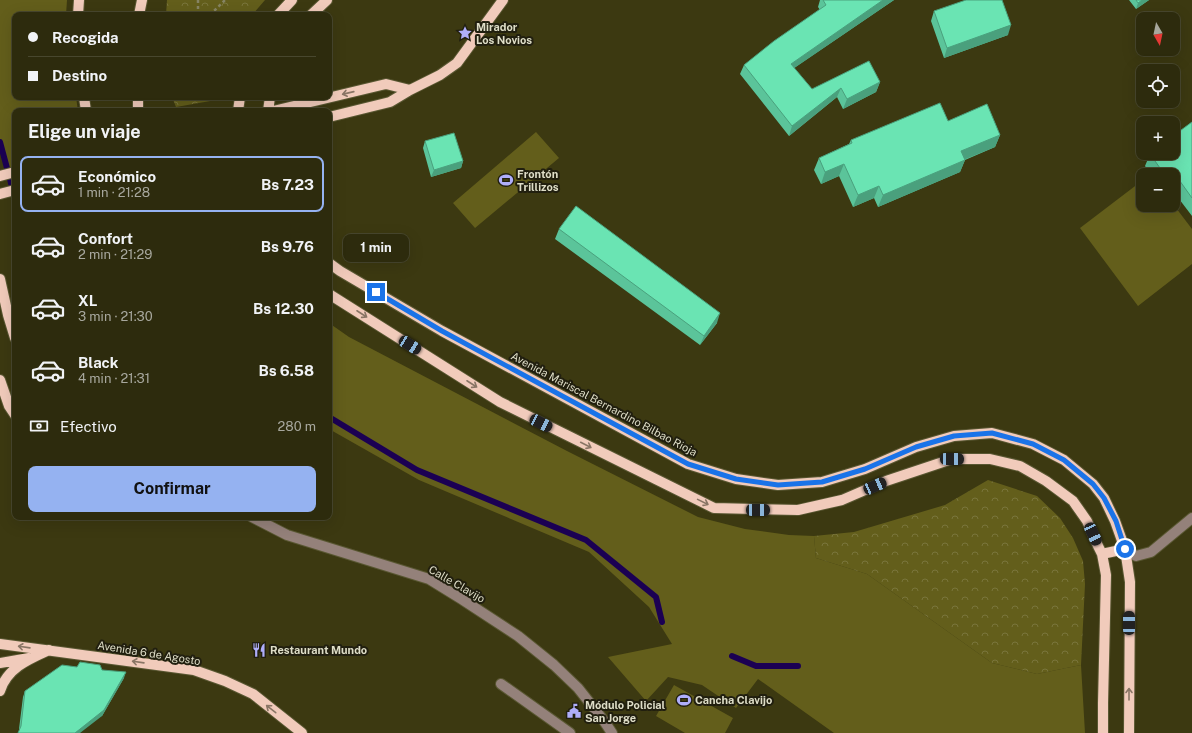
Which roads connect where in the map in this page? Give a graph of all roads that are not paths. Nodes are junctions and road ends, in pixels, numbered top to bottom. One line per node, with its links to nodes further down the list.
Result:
1 (79, 0): 6 (main road)
2 (142, 0): 7 (main road)
3 (292, 0): 8 (main road)
4 (327, 0): 9 (main road)
5 (504, 0): 10 (main road)
6 (78, 12)
7 (140, 12)
8 (281, 12)
9 (314, 12)
10 (410, 90): 11 (main road, one-way to 11); 14 (main road)
11 (332, 97)
12 (319, 100): 13 (main road, one-way to 13)
13 (286, 108)
14 (332, 115)
15 (12, 173): 16 (main road)
16 (0, 176)
17 (12, 191): 18 (main road)
18 (0, 194)
19 (332, 265): 27 (main road, Avenida Mariscal Bernardino Bilbao Rioja)
20 (0, 279): 22 (main road)
21 (332, 296): 28 (main road, one-way to 28)
22 (12, 328)
23 (0, 380): 24 (main road)
24 (12, 411)
25 (1192, 518): 27 (street)
26 (258, 520): 37 (street, Calle Clavijo)
27 (1125, 549): 28 (main road); 39 (main road, Avenida Mariscal Bernardino Bilbao Rioja, one-way to 27)
28 (1102, 554): 38 (main road)
29 (0, 644): 30 (main road, Avenida 6 de Agosto, one-way to 29)
30 (49, 650): 31 (main road); 35 (main road, Avenida 6 de Agosto, one-way to 30)
31 (33, 657): 32 (main road); 34 (main road)
32 (0, 662)
33 (501, 684): 36 (street)
34 (0, 691)
35 (302, 733)
36 (570, 733)
37 (612, 733)
38 (1103, 733)
39 (1129, 733)

